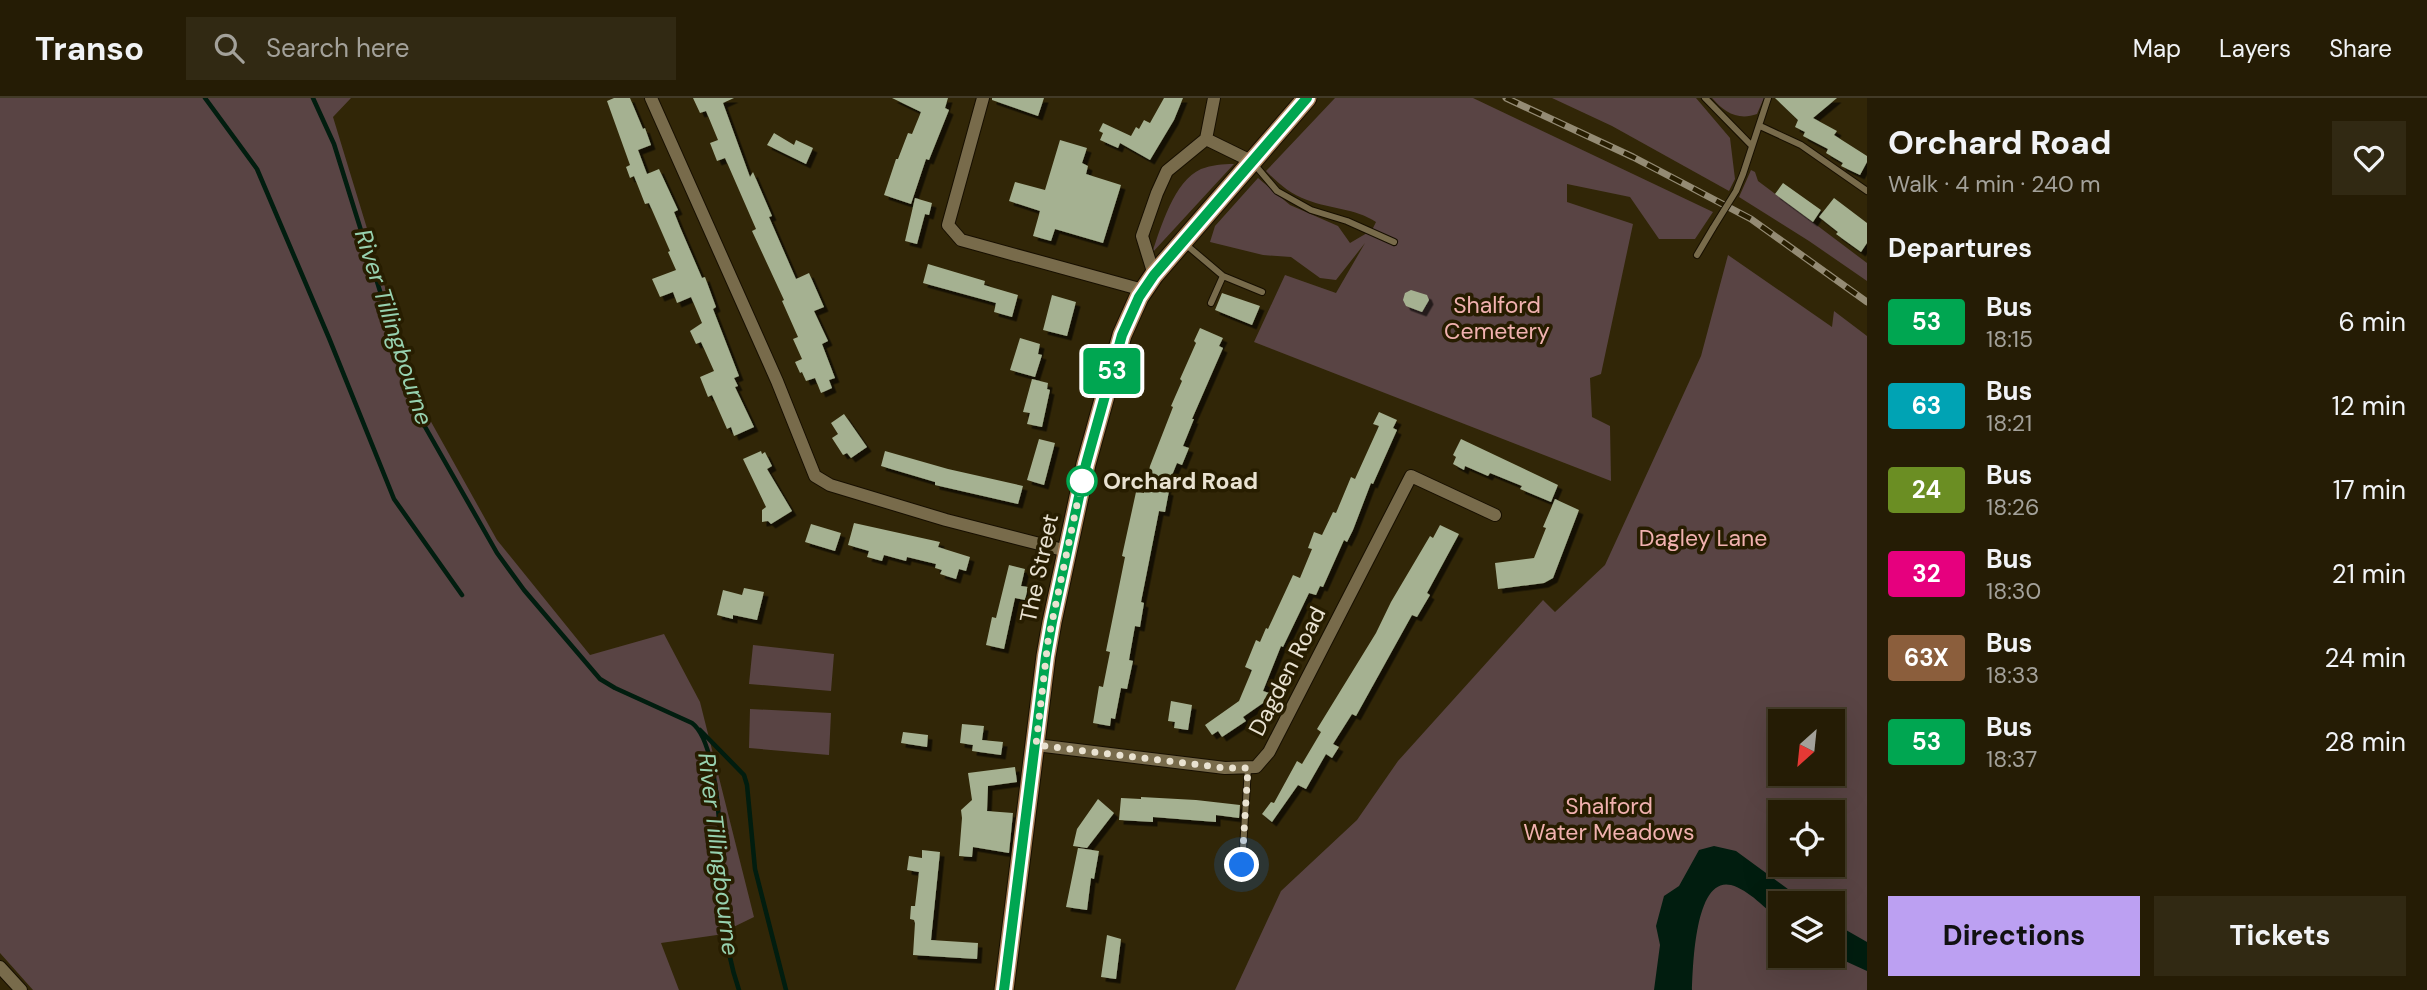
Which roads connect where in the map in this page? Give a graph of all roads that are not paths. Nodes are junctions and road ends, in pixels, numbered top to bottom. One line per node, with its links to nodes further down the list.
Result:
1 (651, 98): 20 (street)
2 (983, 98): 16 (street)
3 (1214, 98): 8 (street)
4 (1307, 98): 10 (main road, The Street)
5 (1705, 98): 9 (lane)
6 (1768, 98): 7 (lane)
7 (1760, 126): 9 (lane); 11 (lane)
8 (1206, 139): 10 (street); 16 (street)
9 (1752, 146): 14 (lane, bridge)
10 (1251, 161): 12 (main road, The Street); 13 (lane)
11 (1867, 191)
12 (1182, 242): 15 (lane); 16 (main road, The Street)
13 (1394, 242)
14 (1697, 255)
15 (1223, 276): 17 (lane); 18 (lane)
16 (1148, 283): 20 (main road, The Street)
17 (1262, 292)
18 (1211, 303)
19 (1495, 515): 22 (street, Dagden Road)
20 (1067, 551): 21 (main road, The Street)
21 (1036, 745): 22 (street, Dagden Road); 26 (main road, The Street)
22 (1248, 768): 23 (lane)
23 (1242, 865)
24 (0, 967): 25 (street)
25 (21, 990)
26 (1004, 990)

